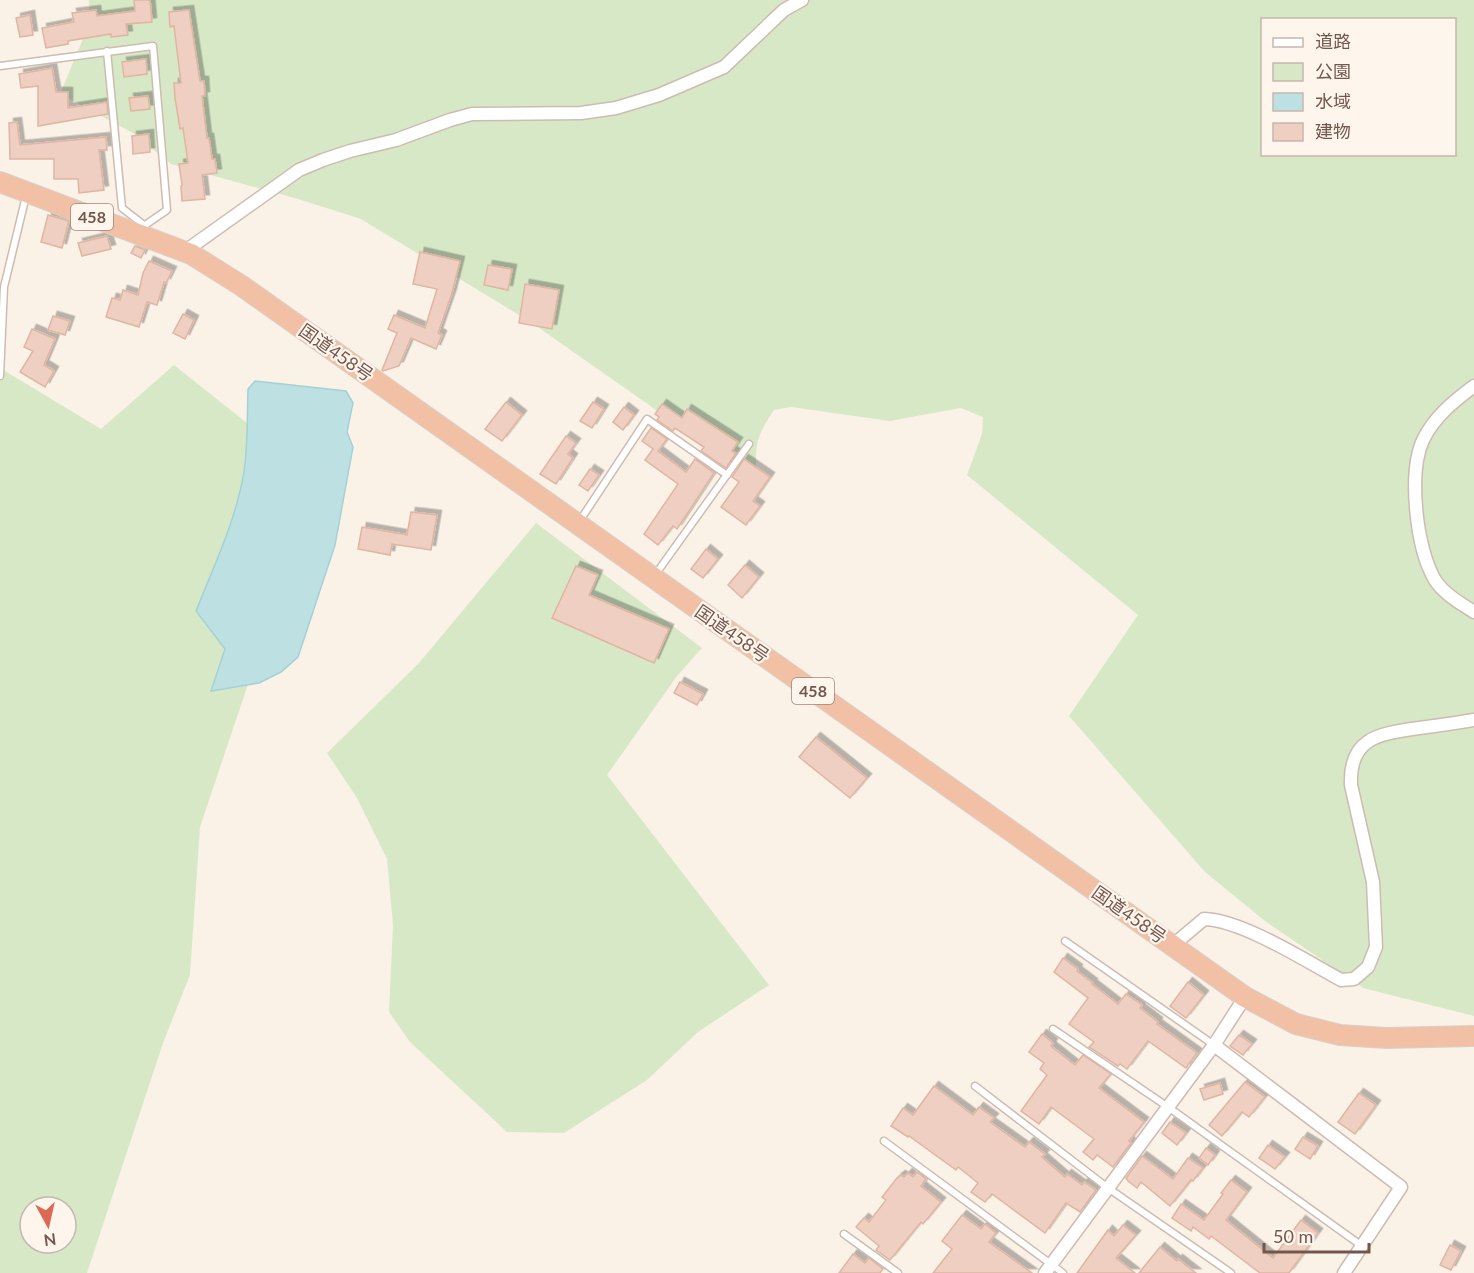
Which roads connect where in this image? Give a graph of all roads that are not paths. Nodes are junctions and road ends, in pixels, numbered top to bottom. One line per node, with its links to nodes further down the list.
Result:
1 (802, 0): 7 (street)
2 (107, 51): 3 (lane); 6 (lane); 6 (lane)
3 (0, 66)
4 (0, 182): 5 (highway, 国道458号 / 458)
5 (27, 192): 6 (highway, 国道458号 / 458); 8 (lane)
6 (139, 229): 7 (highway, 国道458号 / 458)
7 (184, 252): 13 (highway, 国道458号 / 458)
8 (2, 286): 9 (lane)
9 (0, 376)
10 (1474, 386): 15 (street)
11 (749, 444): 12 (lane)
12 (727, 475): 13 (lane); 14 (lane)
13 (577, 524): 14 (highway, 国道458号 / 458)
14 (653, 578): 18 (highway, 国道458号 / 458)
15 (1474, 612)
16 (1474, 720): 18 (street)
17 (1065, 941): 22 (lane)
18 (1172, 946): 19 (highway, 国道458号 / 458)
19 (1245, 998): 21 (highway, 国道458号 / 458); 22 (street)
20 (1053, 1029): 24 (lane)
21 (1474, 1036)
22 (1214, 1045): 24 (street); 28 (street)
23 (975, 1086): 26 (lane)
24 (1168, 1107): 26 (street); 28 (lane)
25 (884, 1141): 29 (lane)
26 (1108, 1188): 29 (street); 32 (lane)
27 (844, 1234): 30 (lane)
28 (1362, 1246): 33 (street)
29 (1049, 1269): 31 (lane)
30 (898, 1273)
31 (1063, 1273)
32 (1231, 1273)
33 (1344, 1273)

